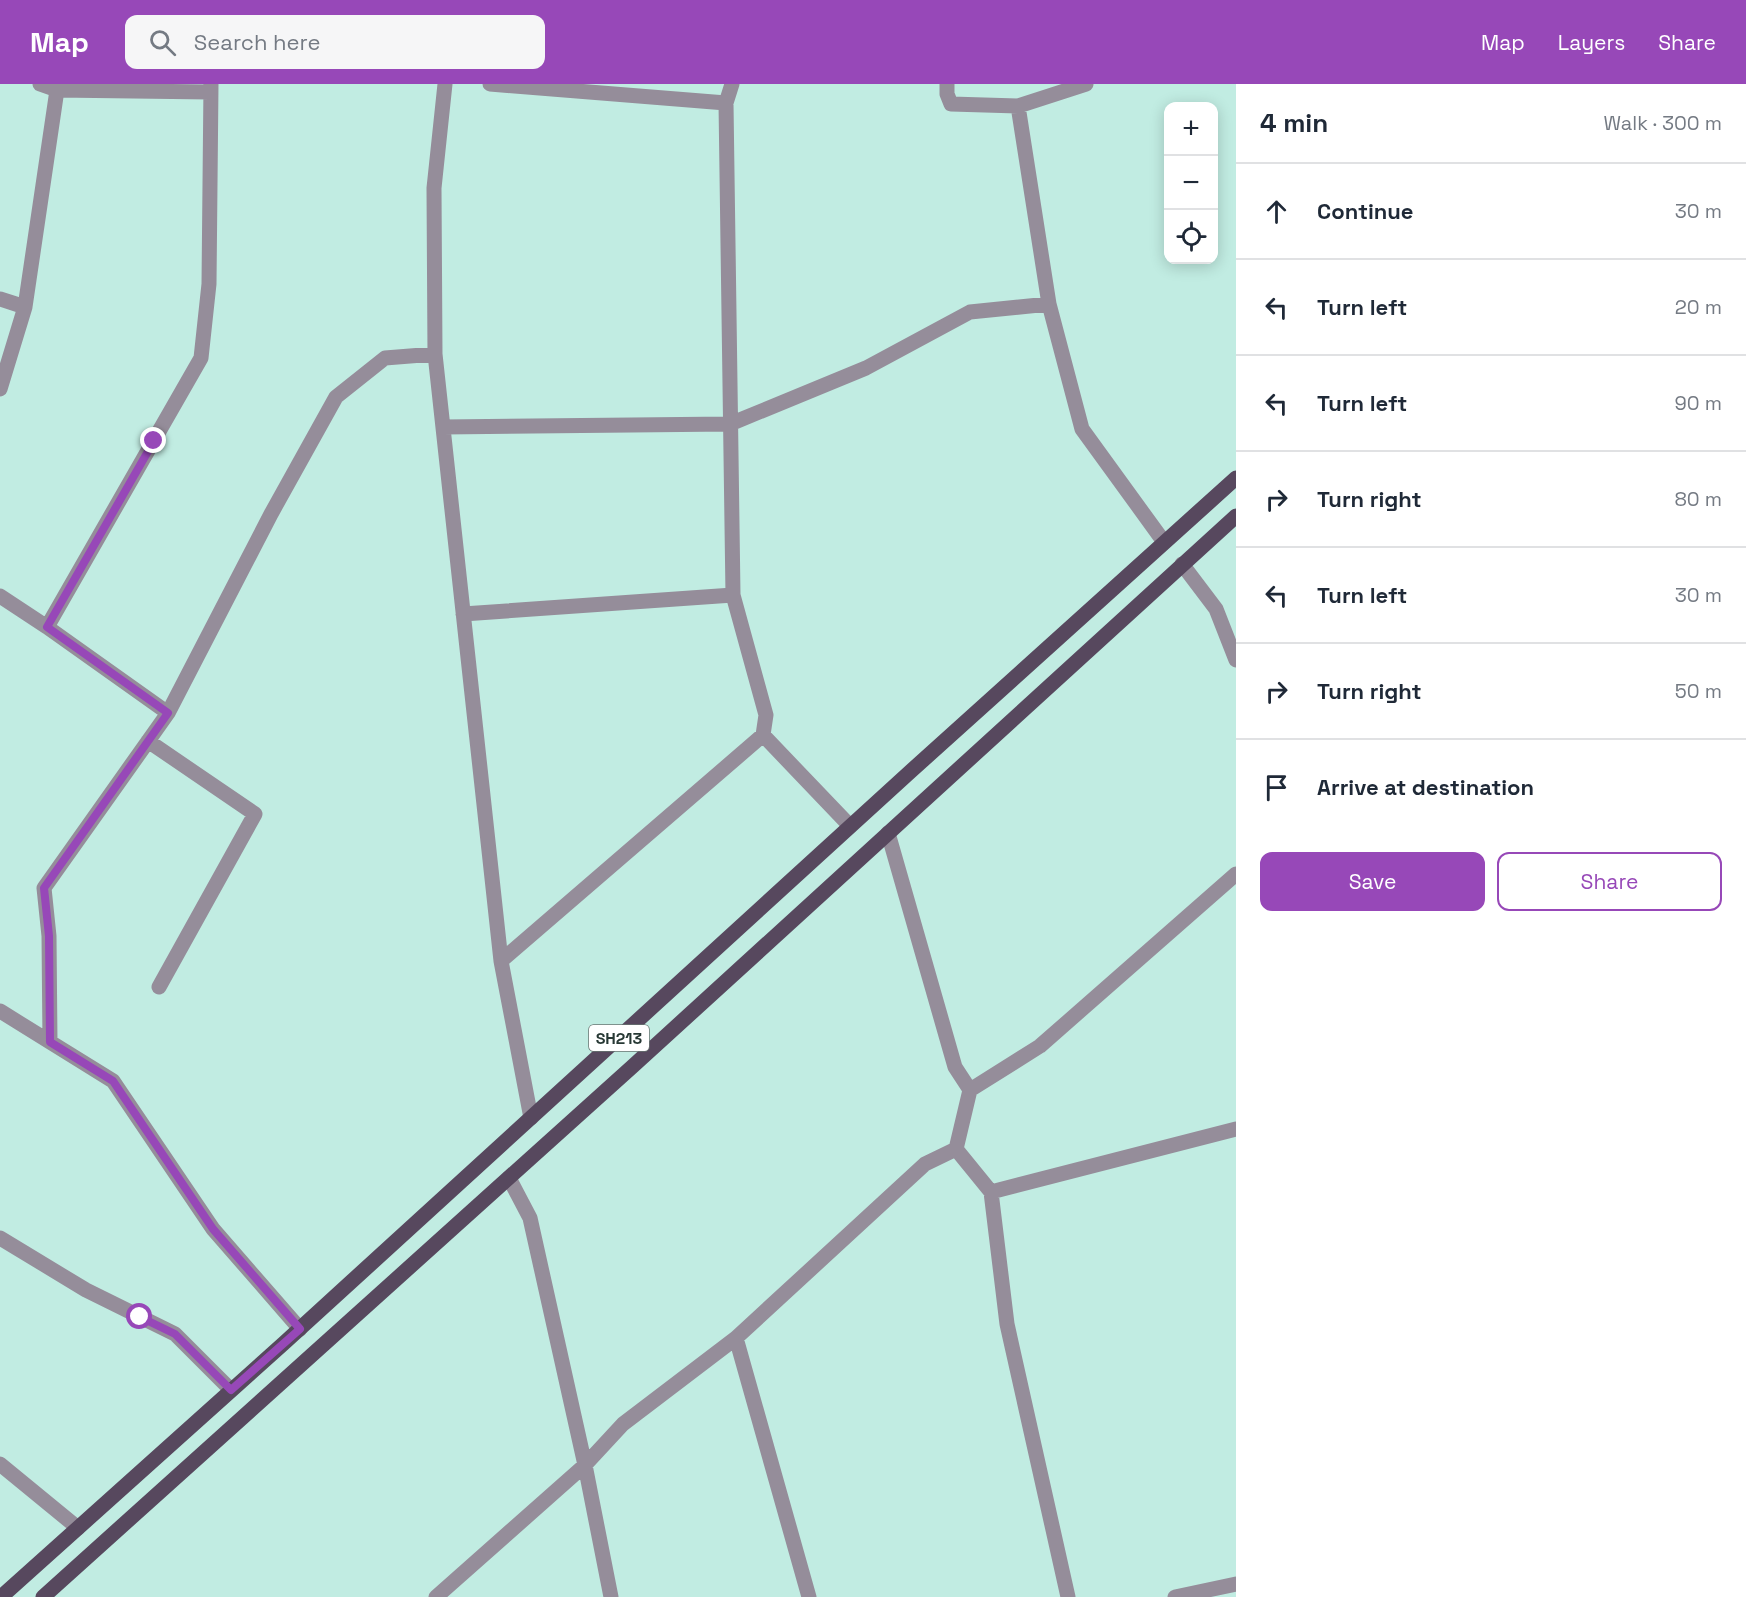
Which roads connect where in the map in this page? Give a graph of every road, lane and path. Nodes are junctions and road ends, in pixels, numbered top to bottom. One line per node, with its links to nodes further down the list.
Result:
1 (40, 84): 8 (street)
2 (445, 84): 14 (street)
3 (490, 84): 9 (street)
4 (732, 84): 9 (street)
5 (947, 84): 10 (street)
6 (1086, 84): 10 (street)
7 (211, 88): 8 (street); 25 (street)
8 (57, 90): 13 (street)
9 (726, 103): 16 (street)
10 (1018, 106): 12 (street)
11 (0, 300): 13 (street)
12 (1049, 304): 16 (street); 20 (street)
13 (26, 307): 15 (street)
14 (435, 354): 17 (street); 27 (street)
15 (0, 389)
16 (730, 424): 17 (street); 22 (street)
17 (443, 427): 24 (street)
18 (1236, 478): 20 (main road, SH213)
19 (1236, 516): 21 (main road, SH213)
20 (1164, 542): 30 (main road, SH213)
21 (1182, 564): 26 (street); 31 (main road, SH213)
22 (733, 595): 24 (street); 28 (street)
23 (0, 596): 25 (street)
24 (463, 614): 33 (street)
25 (47, 627): 27 (street)
26 (1236, 660)
27 (168, 713): 29 (street)
28 (763, 735): 30 (street); 33 (street)
29 (148, 741): 34 (street); 36 (street)
30 (850, 826): 38 (main road, SH213)
31 (888, 833): 37 (street); 41 (main road, SH213)
32 (1236, 874): 37 (street)
33 (501, 961): 38 (street)
34 (159, 987)
35 (0, 1011): 36 (street)
36 (50, 1042): 44 (street)
37 (970, 1090): 40 (street)
38 (531, 1118): 44 (main road, SH213)
39 (1236, 1129): 42 (street)
40 (956, 1149): 42 (street); 45 (street)
41 (509, 1178): 48 (street); 52 (main road, SH213)
42 (991, 1192): 56 (street)
43 (0, 1238): 46 (street)
44 (300, 1329): 46 (main road, SH213)
45 (736, 1338): 48 (street); 55 (street)
46 (231, 1390): 49 (main road, SH213)
47 (0, 1464): 49 (street)
48 (585, 1465): 53 (street); 54 (street)
49 (78, 1528): 51 (main road, SH213)
50 (1236, 1584): 57 (street)
51 (1, 1597)
52 (43, 1597)
53 (436, 1597)
54 (611, 1597)
55 (809, 1597)
56 (1068, 1597)
57 (1175, 1597)

